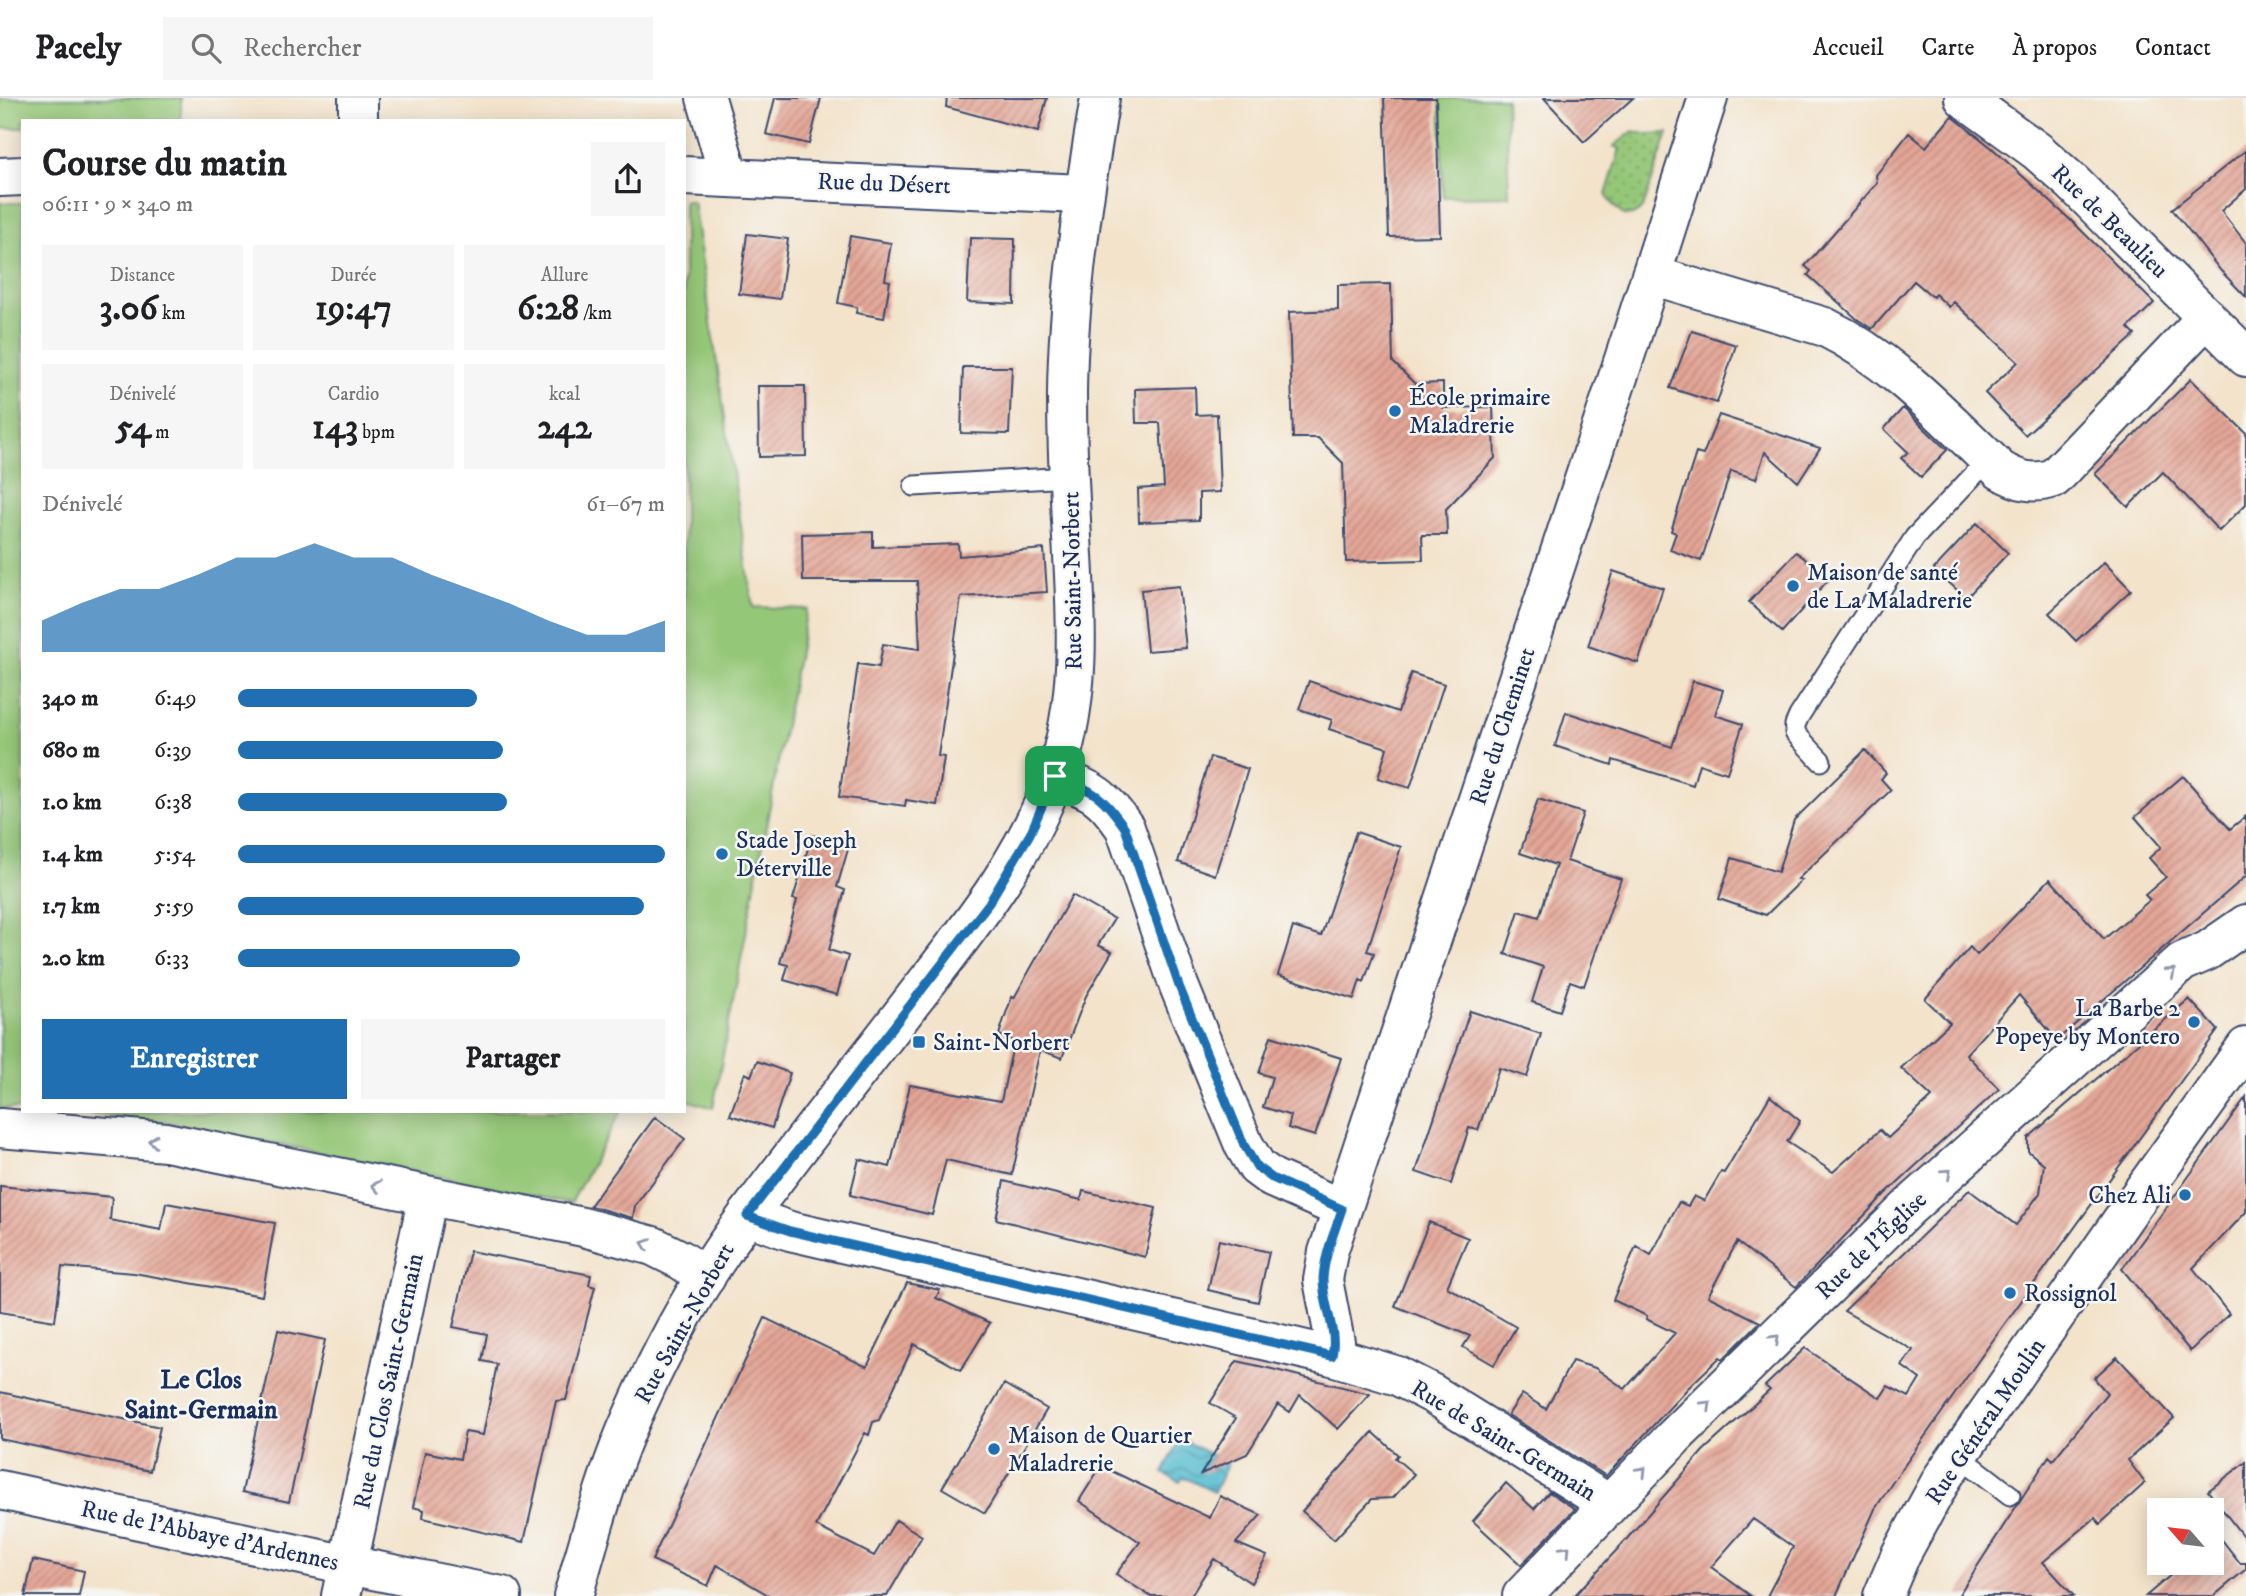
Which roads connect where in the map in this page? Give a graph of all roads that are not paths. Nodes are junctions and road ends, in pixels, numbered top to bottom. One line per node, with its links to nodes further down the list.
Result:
1 (358, 98): 6 (street)
2 (706, 98): 10 (street)
3 (1100, 98): 11 (street, Rue Saint-Norbert)
4 (1708, 98): 12 (street, Rue du Cheminet)
5 (1964, 98): 13 (street, Rue de Beaulieu)
6 (358, 119)
7 (21, 176): 9 (street)
8 (686, 176): 10 (street, Rue du Désert)
9 (0, 177)
10 (729, 177): 11 (street, Rue du Désert)
11 (1083, 194): 15 (street, Rue Saint-Norbert)
12 (1651, 275): 14 (street); 23 (street, Rue du Cheminet)
13 (2233, 337): 14 (street)
14 (1989, 458): 17 (lane)
15 (1069, 477): 16 (lane); 18 (street, Rue Saint-Norbert)
16 (914, 486)
17 (1821, 761)
18 (1055, 776): 23 (street); 24 (street, Rue Saint-Norbert)
19 (2246, 924): 30 (street, Rue de l'Église, one-way to 19)
20 (2246, 1047): 27 (street, Rue Général Moulin)
21 (0, 1128): 22 (street, one-way to 21)
22 (428, 1196): 25 (street, one-way to 22); 31 (street, Rue du Clos Saint-Germain)
23 (1342, 1209): 26 (street, Rue du Cheminet)
24 (747, 1216): 25 (street, Rue Saint-Norbert); 26 (street, Rue de Saint-Germain)
25 (706, 1277): 33 (street, Rue Saint-Norbert)
26 (1332, 1356): 30 (street, Rue de Saint-Germain)
27 (1958, 1455): 29 (lane); 35 (street, Rue Général Moulin)
28 (0, 1490): 31 (street, Rue de l'Abbaye d'Ardennes)
29 (2010, 1495)
30 (1609, 1504): 34 (street, Rue de l'Église, one-way to 30)
31 (344, 1581): 32 (street, Rue de l'Abbaye d'Ardennes)
32 (502, 1596)
33 (573, 1596)
34 (1522, 1596)
35 (1883, 1596)

